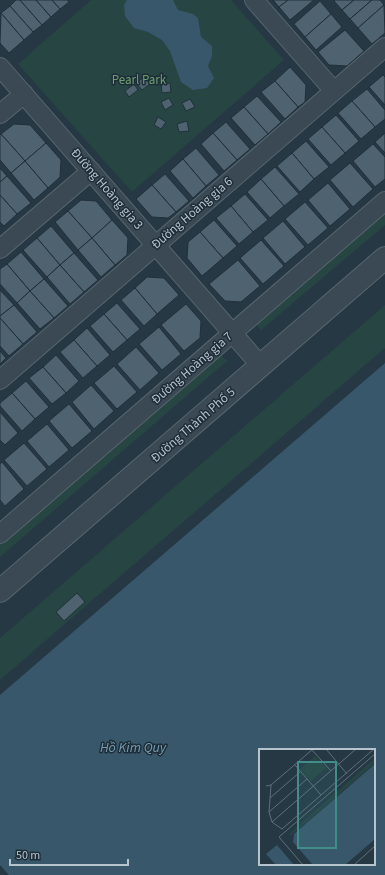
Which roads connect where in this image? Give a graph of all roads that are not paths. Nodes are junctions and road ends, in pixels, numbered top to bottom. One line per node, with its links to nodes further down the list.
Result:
1 (254, 0): 4 (street)
2 (385, 47): 4 (street, Đường Hoàng gia 6)
3 (0, 67): 5 (street, Đường Hoàng gia 3)
4 (334, 90): 9 (street, Đường Hoàng gia 6)
5 (24, 94): 6 (street); 7 (street, Đường Hoàng gia 3)
6 (0, 114)
7 (91, 171): 9 (street, Đường Hoàng gia 3); 10 (street)
8 (385, 201): 12 (street, Đường Hoàng gia 7)
9 (156, 245): 12 (street, Đường Hoàng gia 3); 14 (street, Đường Hoàng gia 6)
10 (0, 249)
11 (385, 258): 13 (street, Đường Thành Phố 5)
12 (232, 333): 13 (street, Đường Hoàng gia 3); 15 (street, Đường Hoàng gia 7)
13 (261, 366): 16 (street, Đường Thành Phố 5)
14 (0, 380)
15 (0, 534)
16 (0, 591)

